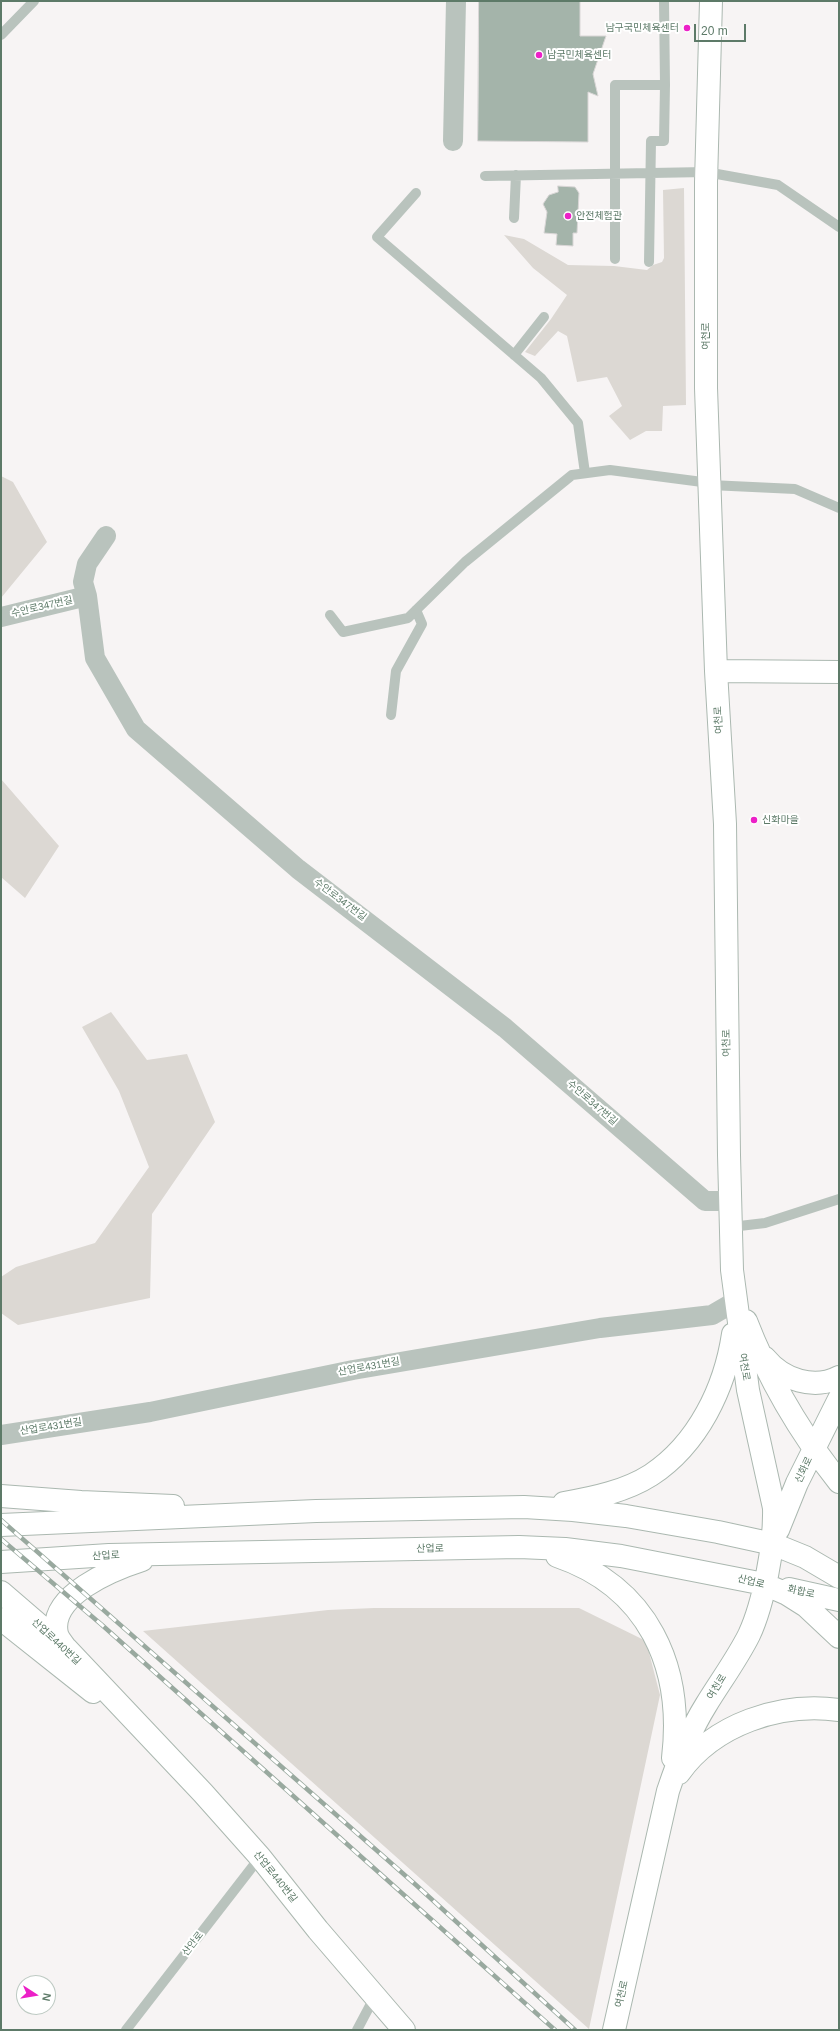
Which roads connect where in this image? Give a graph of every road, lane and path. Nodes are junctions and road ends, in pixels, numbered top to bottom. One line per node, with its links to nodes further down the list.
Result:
1 (34, 1): 5 (lane)
2 (456, 1): 7 (street)
3 (664, 1): 6 (lane)
4 (711, 1): 8 (main road, 여천로)
5 (1, 35)
6 (664, 85): 9 (lane); 10 (lane)
7 (453, 142)
8 (706, 172): 9 (lane); 15 (lane); 21 (main road, 여천로)
9 (650, 173): 10 (lane); 17 (lane)
10 (614, 174): 11 (lane); 16 (lane)
11 (516, 175): 12 (lane); 14 (lane)
12 (485, 176)
13 (416, 193): 19 (lane)
14 (514, 218)
15 (839, 227)
16 (616, 259)
17 (649, 262)
18 (544, 317): 19 (lane)
19 (514, 355): 20 (lane)
20 (585, 473): 21 (lane); 25 (lane)
21 (710, 484): 22 (lane); 28 (main road, 여천로)
22 (839, 508)
23 (106, 536): 24 (street)
24 (87, 596): 27 (street, 수안로347번길); 32 (street, 수안로347번길)
25 (416, 610): 26 (lane); 30 (lane)
26 (330, 615)
27 (1, 617)
28 (716, 671): 29 (main road); 32 (main road, 여천로)
29 (839, 672)
30 (391, 715)
31 (839, 1199): 33 (lane)
32 (730, 1201): 33 (main road, 여천로)
33 (731, 1227): 34 (main road, 여천로)
34 (732, 1270): 35 (main road, 여천로); 36 (main road)
35 (736, 1301): 39 (street, 산업로431번길); 43 (main road); 48 (main road, 여천로)
36 (756, 1346): 37 (main road); 40 (main road)
37 (839, 1377)
38 (839, 1399): 40 (main road, 신화로)
39 (1, 1435)
40 (814, 1447): 41 (main road); 48 (main road, 신화로)
41 (839, 1482)
42 (1, 1496): 44 (main road)
43 (524, 1507): 44 (main road); 48 (main road)
44 (316, 1511): 46 (main road)
45 (1, 1525): 46 (main road)
46 (26, 1525): 47 (main road)
47 (1, 1529)
48 (773, 1544): 51 (main road); 53 (main road); 54 (main road, 여천로)
49 (519, 1547): 50 (main road, 산업로); 54 (main road, 산업로); 62 (main road)
50 (159, 1554): 52 (main road, 산업로); 59 (main road)
51 (839, 1559)
52 (1, 1562)
53 (839, 1577)
54 (764, 1584): 56 (main road, 화합로); 58 (main road, 산업로); 62 (main road, 여천로)
55 (1, 1592): 59 (main road, 산업로440번길)
56 (839, 1600)
57 (1, 1619): 61 (main road, 산업로440번길)
58 (839, 1637)
59 (66, 1648): 61 (main road, 산업로440번길)
60 (839, 1710): 62 (main road)
61 (142, 1729): 63 (main road, 산업로440번길)
62 (668, 1791): 68 (main road, 여천로)
63 (260, 1857): 64 (main road, 산업로440번길); 65 (lane, 산안로)
64 (375, 1996): 66 (lane); 67 (main road, 산업로440번길)
65 (126, 2030)
66 (357, 2030)
67 (404, 2030)
68 (614, 2030)

